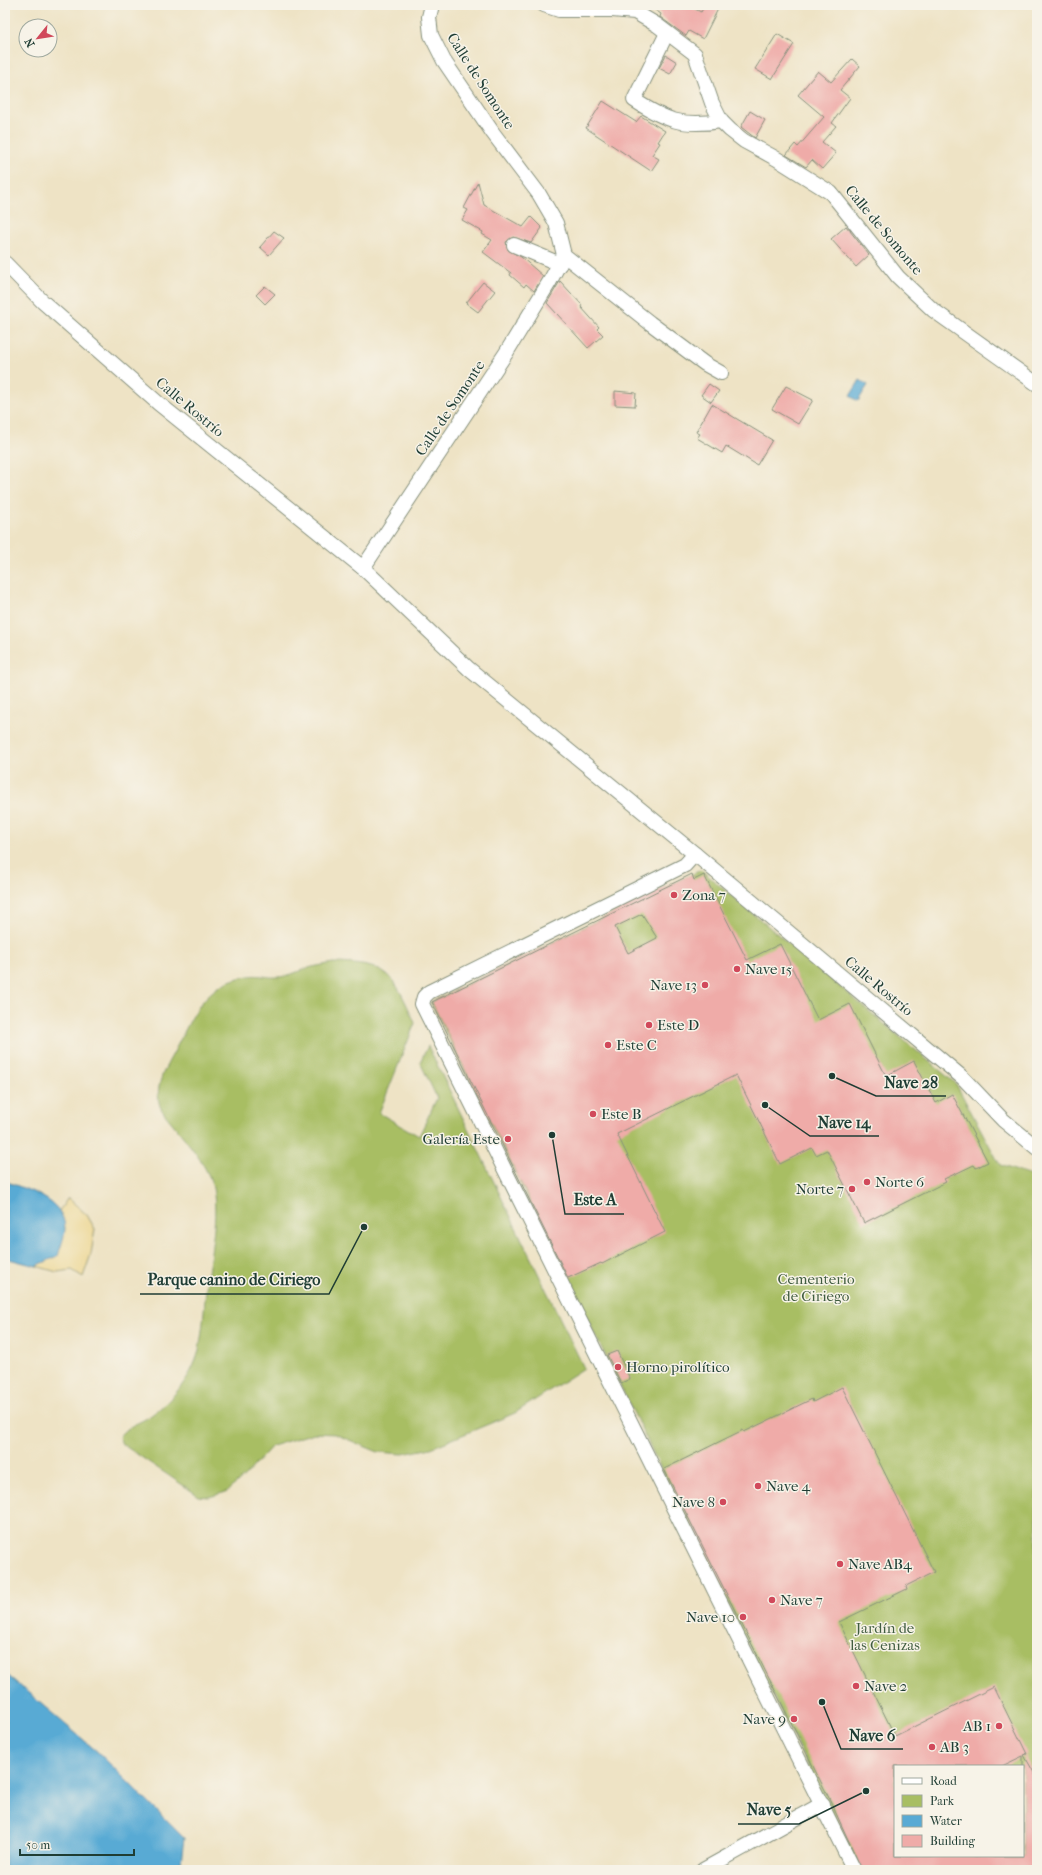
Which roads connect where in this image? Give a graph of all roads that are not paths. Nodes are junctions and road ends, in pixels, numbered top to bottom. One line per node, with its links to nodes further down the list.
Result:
1 (432, 5): 6 (street, Calle de Somonte)
2 (544, 5): 3 (street, Calle de Somonte)
3 (667, 33): 4 (street, Calle de Somonte); 4 (street)
4 (721, 121): 9 (street, Calle de Somonte)
5 (514, 245): 6 (street)
6 (562, 259): 8 (street); 10 (street, Calle de Somonte)
7 (5, 263): 10 (street, Calle Rostrío)
8 (721, 373)
9 (1037, 384)
10 (363, 568): 11 (street, Calle Rostrío)
11 (695, 854): 12 (street, Calle Rostrío); 13 (street)
12 (1037, 1148)
13 (822, 1804): 14 (street); 15 (street)
14 (704, 1870)
15 (854, 1870)

